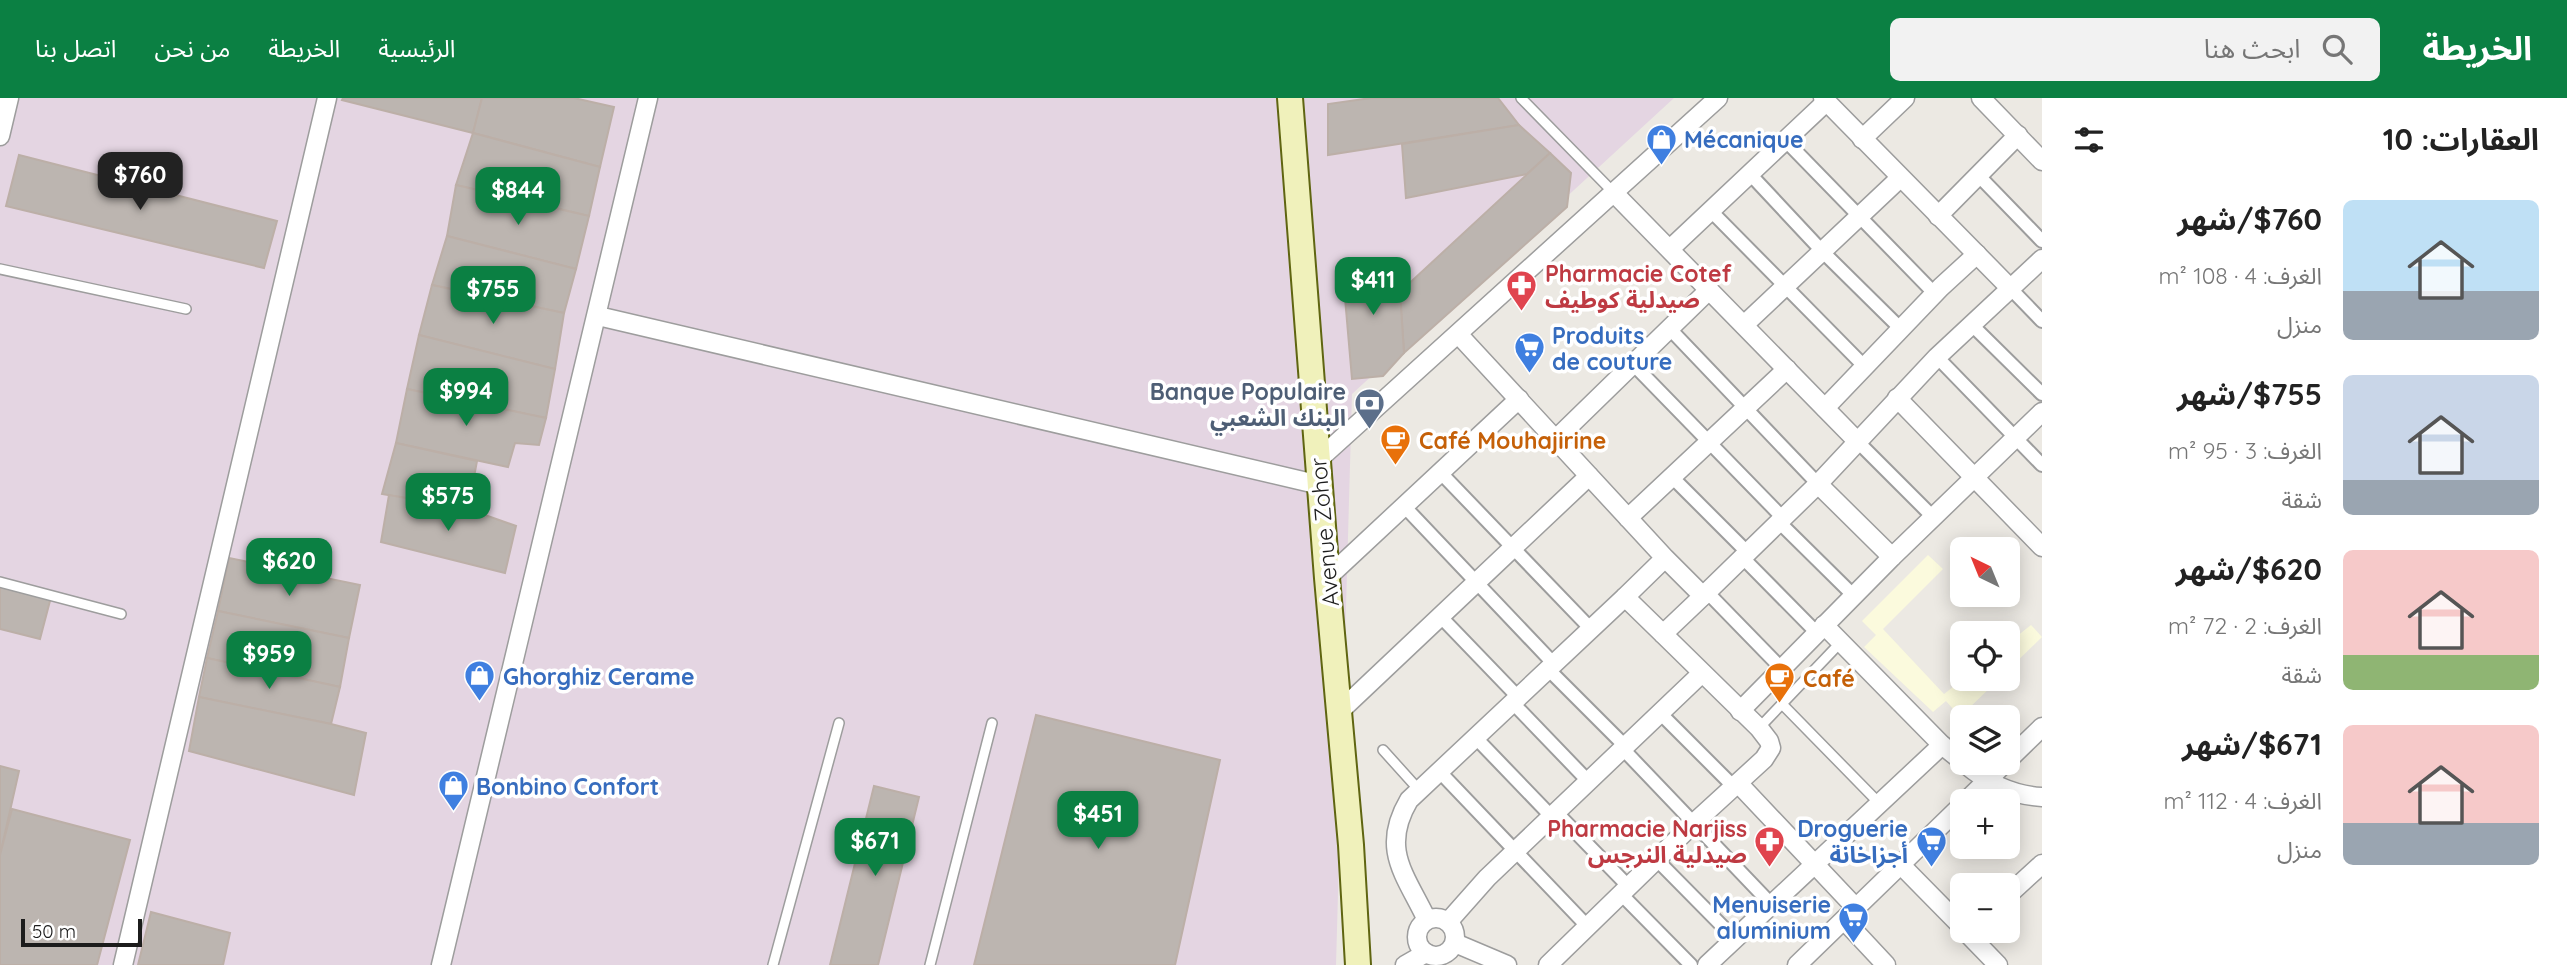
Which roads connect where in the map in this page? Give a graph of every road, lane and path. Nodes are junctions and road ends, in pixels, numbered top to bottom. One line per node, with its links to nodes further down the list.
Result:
1 (9, 98): 11 (street)
2 (327, 98): 130 (street)
3 (648, 98): 33 (street)
4 (1290, 98): 55 (main road, Avenue Zohor)
5 (1521, 98): 18 (lane)
6 (1718, 98): 18 (street)
7 (1905, 98): 12 (street)
8 (1982, 98): 10 (street)
9 (1825, 100): 12 (street); 13 (street)
10 (2018, 135): 14 (street); 16 (street)
11 (0, 136)
12 (1862, 139): 17 (street)
13 (1785, 141): 15 (street); 20 (street)
14 (2042, 161)
15 (1750, 174): 19 (street); 24 (street)
16 (1979, 176): 21 (street); 22 (street)
17 (1900, 178): 20 (street); 21 (street)
18 (1614, 192): 23 (street); 39 (street)
19 (1711, 211): 23 (street); 28 (street)
20 (1860, 215): 24 (street); 31 (street)
21 (1938, 216): 25 (street)
22 (2042, 241)
23 (1670, 249): 30 (street)
24 (1822, 251): 28 (street); 37 (street)
25 (1977, 254): 29 (street); 31 (street)
26 (2042, 259): 29 (street)
27 (0, 270): 32 (lane)
28 (1786, 285): 35 (street); 42 (street)
29 (2011, 289): 34 (street); 36 (street)
30 (1709, 290): 35 (street); 38 (street)
31 (1935, 294): 37 (street)
32 (186, 309)
33 (597, 316): 55 (street); 131 (street)
34 (2042, 321)
35 (1744, 325): 43 (street)
36 (1972, 325): 40 (street); 44 (street)
37 (1900, 328): 42 (street)
38 (1670, 329): 41 (street); 47 (street)
39 (1459, 335): 46 (street); 55 (street)
40 (1937, 357): 45 (street); 50 (street)
41 (1633, 364): 51 (street); 53 (street)
42 (1864, 366): 48 (street)
43 (1787, 369): 47 (street); 48 (street)
44 (2042, 394)
45 (1897, 398): 52 (street); 59 (street)
46 (1519, 399): 51 (street); 56 (street)
47 (1746, 408): 53 (street); 60 (street)
48 (1825, 408): 52 (street)
49 (2042, 412): 50 (street)
50 (2014, 437): 54 (street); 59 (street)
51 (1556, 439): 57 (street)
52 (1857, 441): 60 (street); 63 (street)
53 (1709, 442): 58 (street); 64 (street)
54 (2042, 464)
55 (1319, 472): 70 (main road, Avenue Zohor)
56 (1440, 472): 61 (street); 66 (street)
57 (1589, 475): 62 (street); 66 (street)
58 (1672, 477): 62 (street); 67 (street)
59 (1973, 478): 63 (street); 65 (street)
60 (1818, 484): 64 (street); 68 (street)
61 (1404, 506): 70 (street); 72 (street)
62 (1628, 518): 69 (street)
63 (1934, 518): 68 (street)
64 (1782, 521): 67 (street); 74 (street)
65 (2042, 547)
66 (1513, 548): 72 (street); 78 (street)
67 (1746, 555): 73 (street); 79 (street)
68 (1892, 557): 74 (street)
69 (1665, 558): 73 (street); 75 (street)
70 (1327, 578): 88 (main road, Avenue Zohor)
71 (0, 582): 76 (lane)
72 (1477, 582): 77 (street); 82 (street)
73 (1705, 594): 80 (street); 83 (street)
74 (1854, 596): 79 (street)
75 (1625, 597): 78 (street); 80 (street)
76 (121, 614)
77 (1440, 616): 85 (street); 88 (street)
78 (1591, 629): 82 (street)
79 (1821, 629): 81 (street); 83 (street)
80 (1663, 634): 84 (street)
81 (1841, 642): 86 (lane); 95 (street)
82 (1551, 666): 85 (street); 96 (street)
83 (1782, 669): 87 (street)
84 (1702, 673): 87 (street); 89 (street)
85 (1515, 700): 94 (street); 103 (street)
86 (1782, 704): 93 (lane); 109 (lane)
87 (1740, 711): 93 (street)
88 (1339, 712): 134 (main road, Avenue Zohor)
89 (1660, 713): 96 (street); 105 (street)
90 (839, 723): 132 (lane)
91 (992, 723): 133 (lane)
92 (2042, 727): 97 (street)
93 (1759, 729): 105 (street)
94 (1475, 737): 100 (street); 110 (street)
95 (1942, 744): 99 (street); 109 (street)
96 (1624, 747): 103 (street); 112 (street)
97 (2020, 748)
98 (1383, 750): 107 (lane)
99 (1950, 751)
100 (1439, 771): 107 (street); 113 (street)
101 (1979, 775): 104 (street)
102 (1992, 775): 104 (street)
103 (1588, 781): 110 (street)
104 (1986, 781): 106 (street); 108 (street)
105 (1736, 785): 112 (street); 115 (street)
106 (1978, 789)
107 (1419, 790): 123 (street)
108 (2042, 797)
109 (1879, 803): 115 (street)
110 (1554, 814): 113 (street); 119 (street)
111 (1950, 816): 116 (street)
112 (1694, 823): 114 (street); 120 (street)
113 (1515, 851): 124 (street); 125 (street)
114 (1657, 860): 119 (street); 126 (street)
115 (1815, 863): 120 (street); 121 (street)
116 (1900, 864): 121 (street); 122 (street)
117 (2042, 864): 118 (street)
118 (2020, 884)
119 (1625, 890): 125 (street); 138 (street)
120 (1771, 904): 126 (street)
121 (1850, 914): 140 (street); 141 (street)
122 (1950, 915)
123 (1427, 920): 124 (street); 129 (street)
124 (1448, 922): 127 (street)
125 (1588, 927): 137 (street)
126 (1735, 939): 139 (street)
127 (1455, 943): 129 (street); 136 (street)
128 (1977, 943): 142 (street)
129 (1426, 953): 135 (street)
130 (123, 965)
131 (442, 965)
132 (773, 965)
133 (930, 965)
134 (1357, 965)
135 (1405, 965)
136 (1507, 965)
137 (1548, 965)
138 (1691, 965)
139 (1707, 965)
140 (1797, 965)
141 (1886, 965)
142 (1998, 965)

